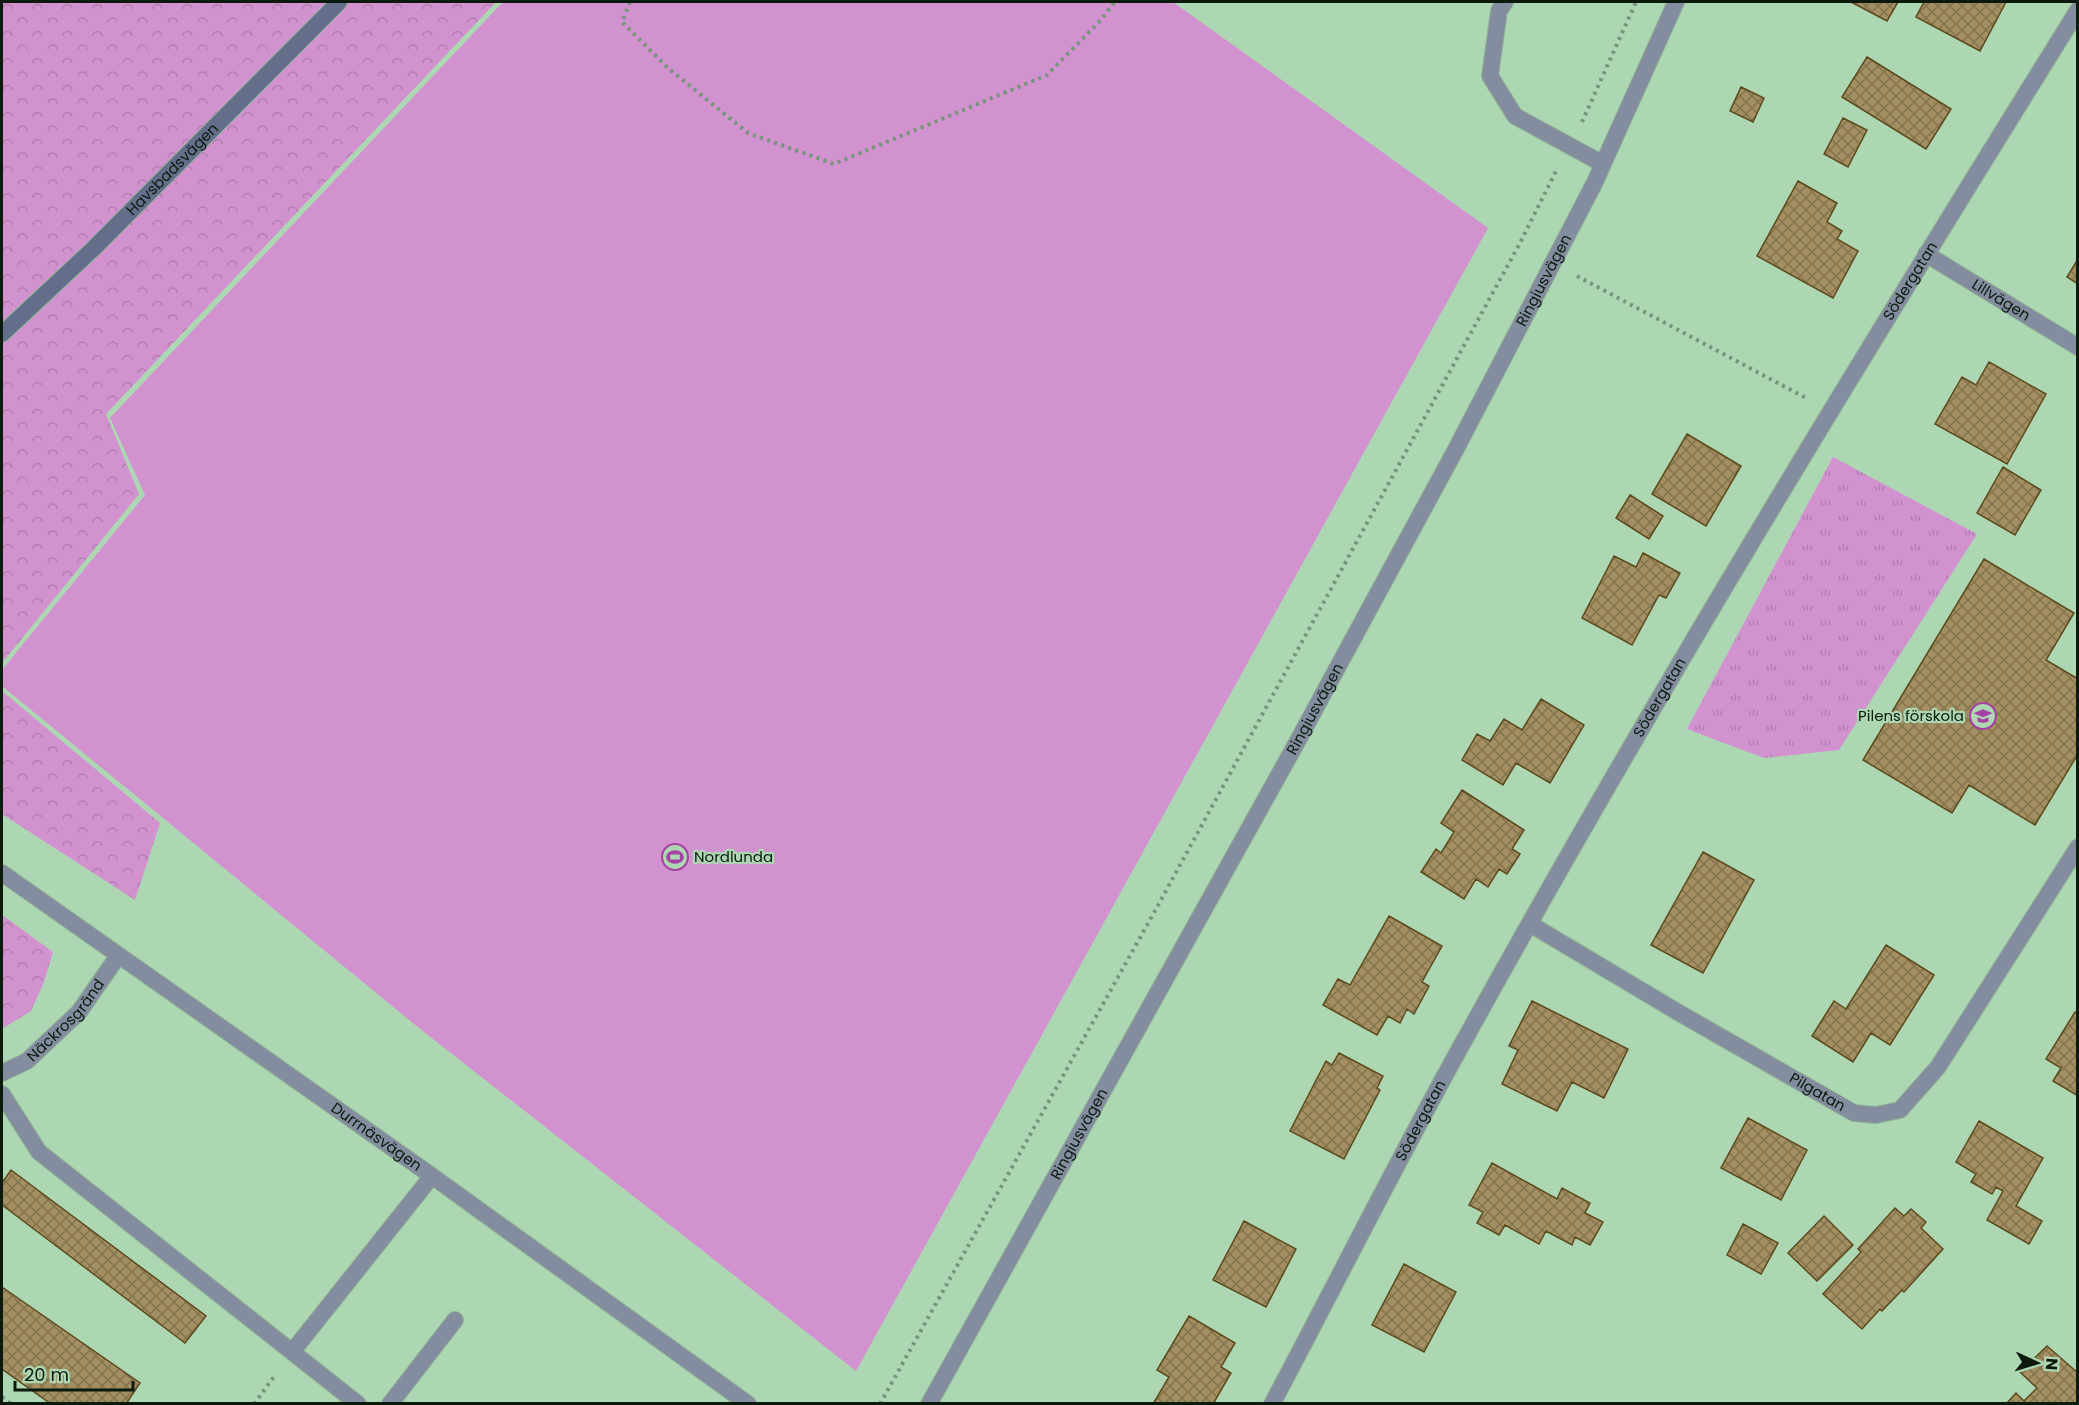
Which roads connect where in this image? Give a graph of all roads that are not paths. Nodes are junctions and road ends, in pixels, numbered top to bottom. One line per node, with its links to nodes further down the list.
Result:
1 (339, 2): 7 (main road, Havsbadsvägen)
2 (1504, 2): 5 (street)
3 (1676, 2): 5 (street, Ringiusvägen)
4 (2078, 10): 6 (street, Södergatan)
5 (1603, 164): 21 (street, Ringiusvägen)
6 (1926, 254): 8 (street, Lillvägen); 11 (street, Södergatan)
7 (2, 334)
8 (2078, 347)
9 (2078, 847): 11 (street, Pilgatan)
10 (2, 873): 12 (street, Durrnäsvägen)
11 (1530, 924): 22 (street, Södergatan)
12 (118, 956): 13 (street, Näckrosgränd); 15 (street, Durrnäsvägen)
13 (2, 1073)
14 (2, 1094): 17 (street)
15 (432, 1176): 17 (street); 20 (street, Durrnäsvägen)
16 (455, 1320): 19 (street)
17 (292, 1352): 18 (street)
18 (358, 1404)
19 (390, 1404)
20 (748, 1404)
21 (929, 1404)
22 (1272, 1404)

